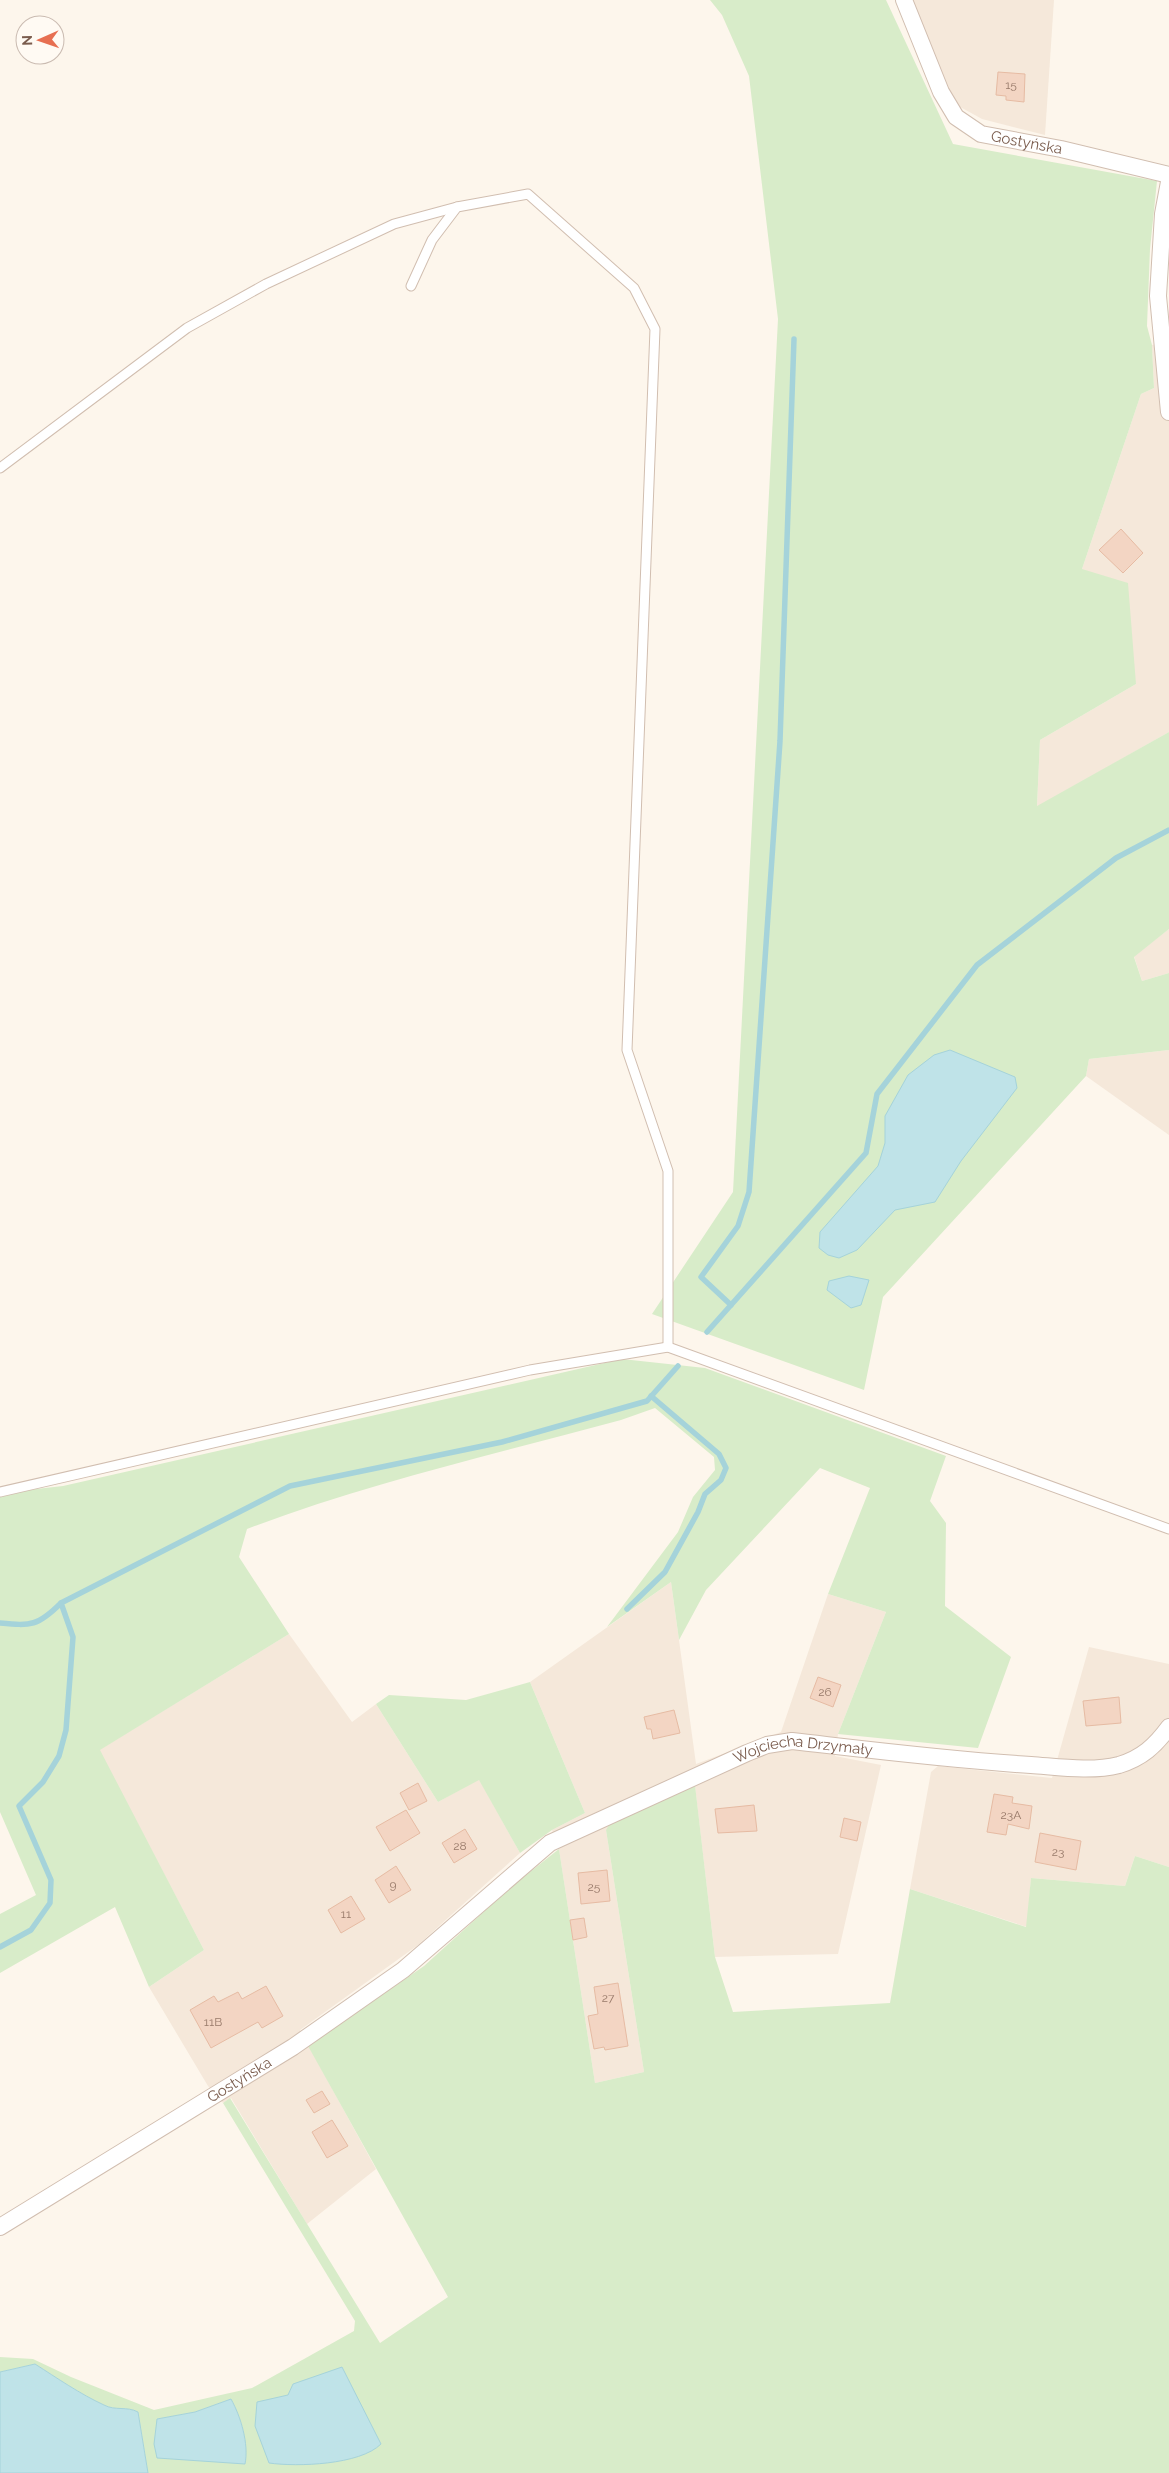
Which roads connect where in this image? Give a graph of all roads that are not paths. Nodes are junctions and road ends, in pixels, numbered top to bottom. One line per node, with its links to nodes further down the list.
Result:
1 (904, 0): 2 (street, Gostyńska)
2 (1169, 175)
3 (1169, 182): 6 (street)
4 (457, 207): 5 (lane); 7 (lane); 8 (lane)
5 (411, 286)
6 (1169, 412)
7 (0, 468)
8 (668, 1347): 9 (lane); 10 (lane)
9 (0, 1492)
10 (1169, 1529)
11 (1169, 1727): 12 (street, Wojciecha Drzymały)
12 (468, 1915): 13 (street, Gostyńska)
13 (0, 2227)

